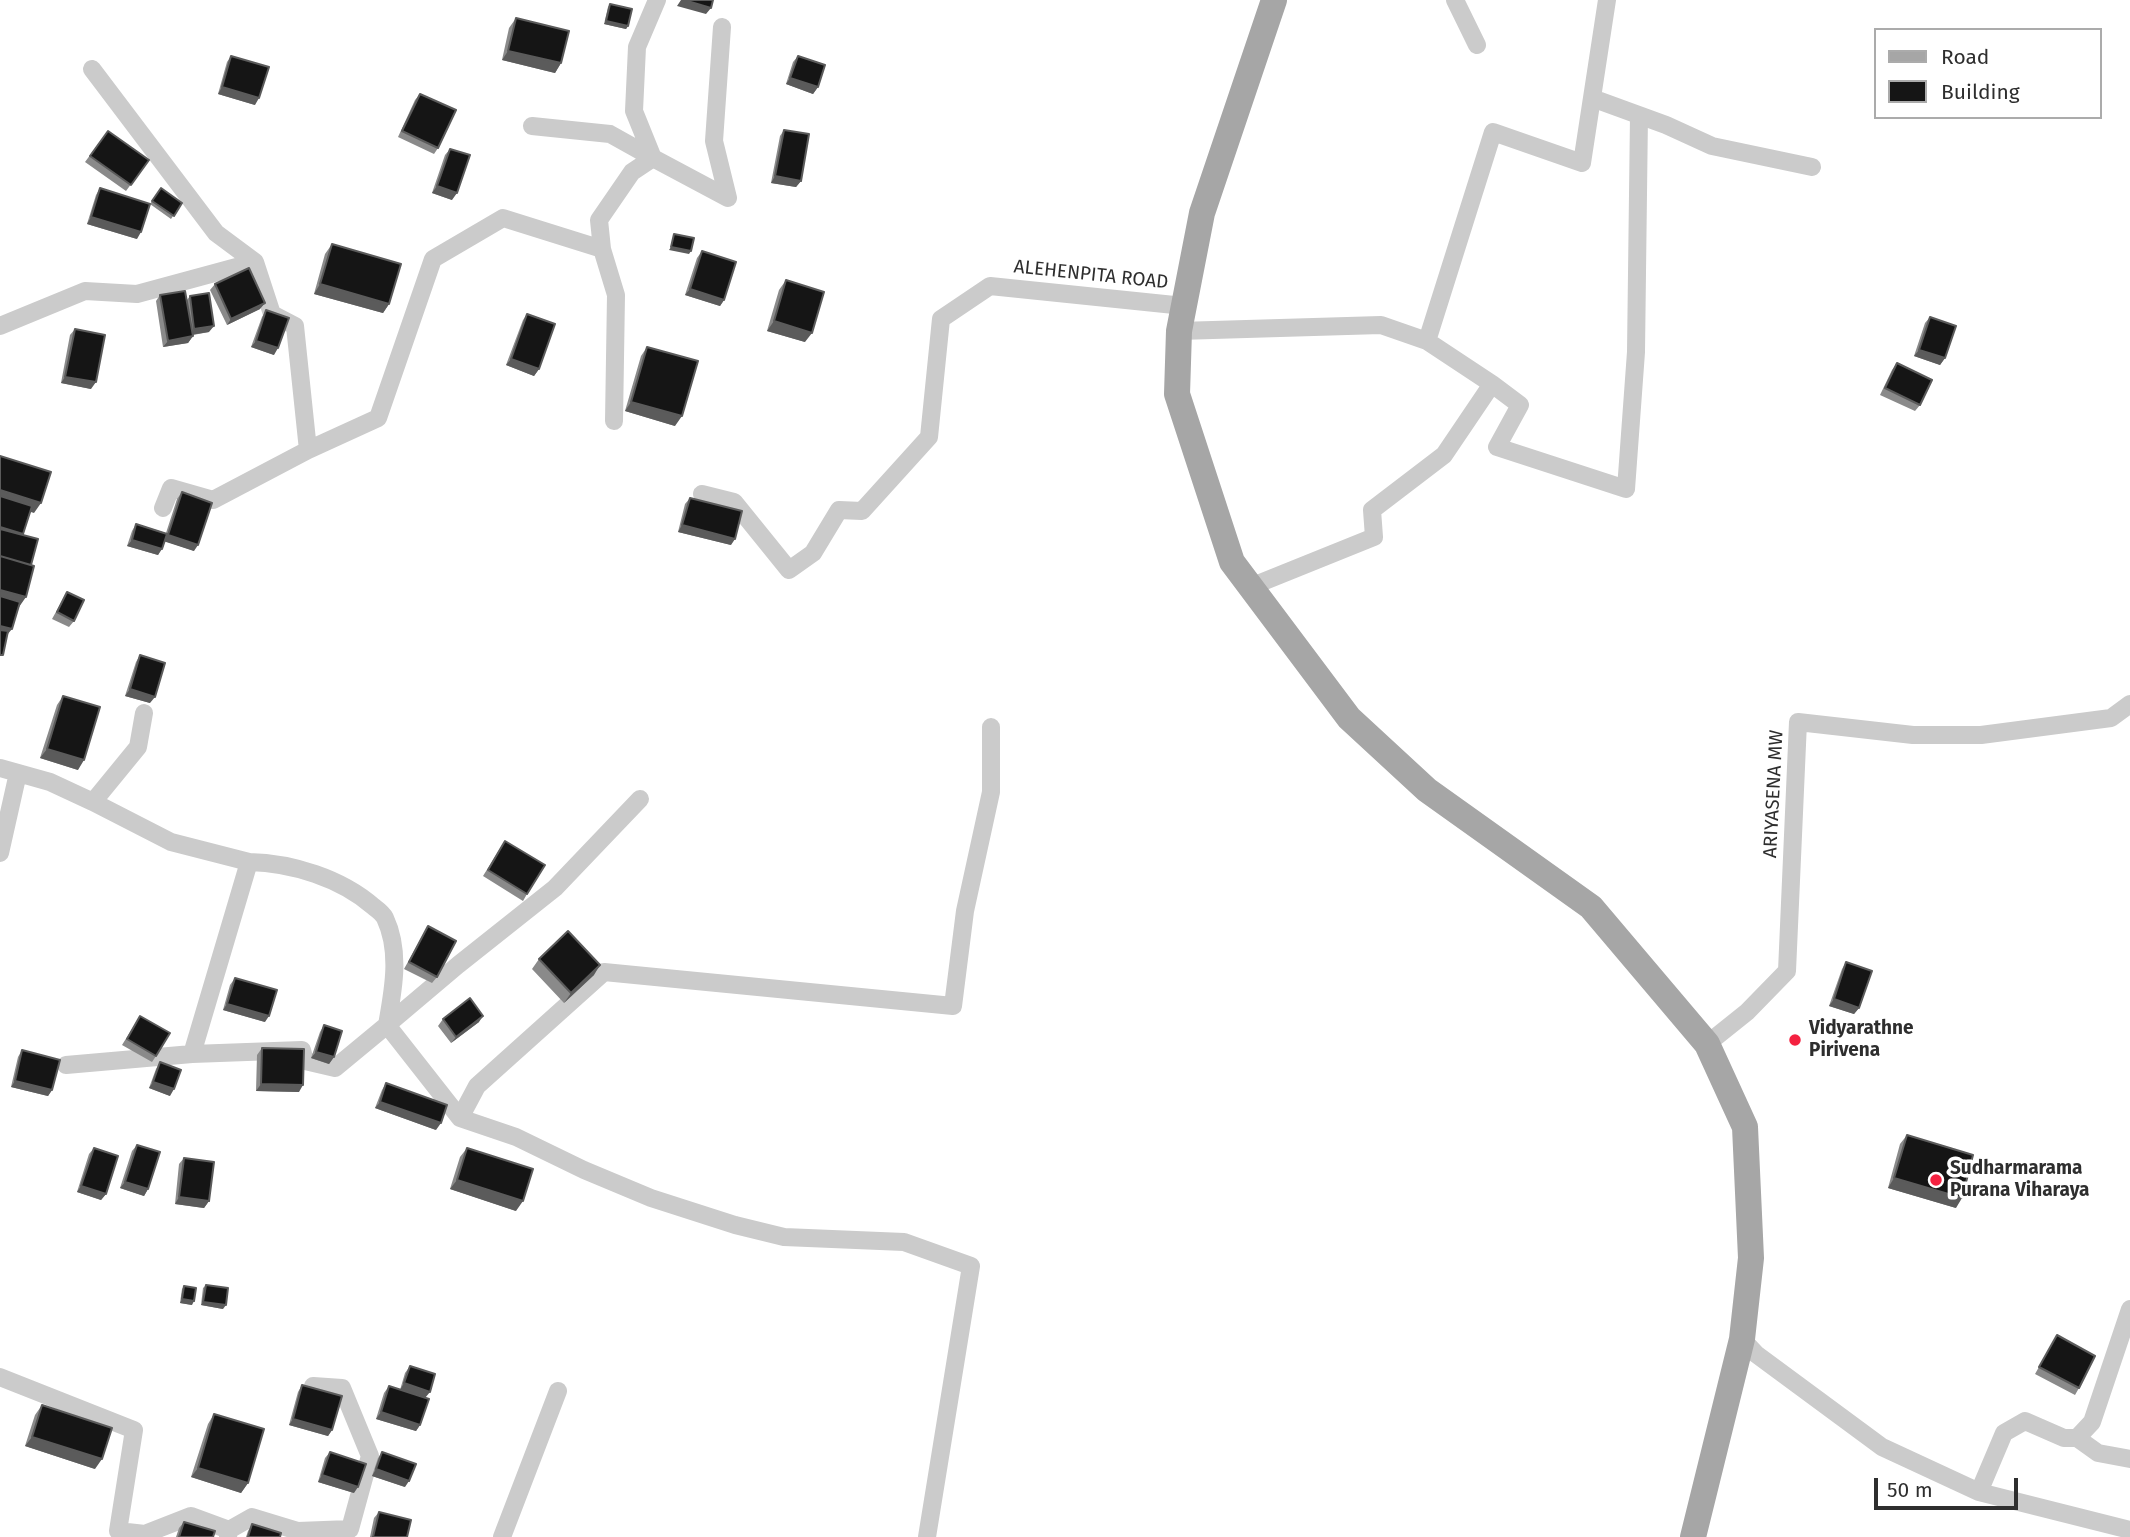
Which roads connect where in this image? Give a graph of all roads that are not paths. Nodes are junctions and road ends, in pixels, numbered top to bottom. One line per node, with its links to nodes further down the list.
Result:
1 (657, 0): 11 (street)
2 (1274, 0): 15 (main road)
3 (1455, 0): 6 (street)
4 (1607, 0): 8 (street)
5 (722, 27): 11 (street)
6 (1477, 45)
7 (92, 69): 14 (street)
8 (1592, 98): 9 (street); 17 (street)
9 (1639, 115): 12 (street); 18 (street)
10 (532, 126): 11 (street)
11 (653, 158): 13 (street)
12 (1812, 167)
13 (601, 249): 19 (street); 20 (street)
14 (255, 262): 16 (street); 20 (street)
15 (1182, 318): 17 (street); 21 (street, ALEHENPITA ROAD); 23 (main road)
16 (0, 326)
17 (1427, 341): 18 (street)
18 (1492, 384): 23 (street)
19 (614, 421)
20 (308, 450): 22 (street)
21 (702, 494)
22 (163, 508)
23 (1250, 587): 34 (main road)
24 (2130, 704): 34 (street, ARIYASENA MW)
25 (144, 713): 30 (street)
26 (991, 727): 37 (street)
27 (0, 768): 28 (street)
28 (18, 773): 30 (street); 31 (street)
29 (640, 799): 33 (street)
30 (93, 802): 32 (street)
31 (0, 853)
32 (249, 862): 33 (street); 35 (street)
33 (387, 1026): 35 (street); 37 (street)
34 (1707, 1044): 39 (main road)
35 (192, 1054): 36 (street)
36 (66, 1065)
37 (460, 1118): 49 (street)
38 (2130, 1309): 43 (street)
39 (1742, 1339): 45 (street); 50 (main road)
40 (0, 1377): 47 (street)
41 (313, 1386): 47 (street)
42 (558, 1391): 48 (street)
43 (2077, 1438): 44 (street); 45 (street)
44 (2130, 1459)
45 (1979, 1492): 46 (street)
46 (2130, 1530)
47 (229, 1534)
48 (502, 1537)
49 (927, 1537)
50 (1693, 1537)

